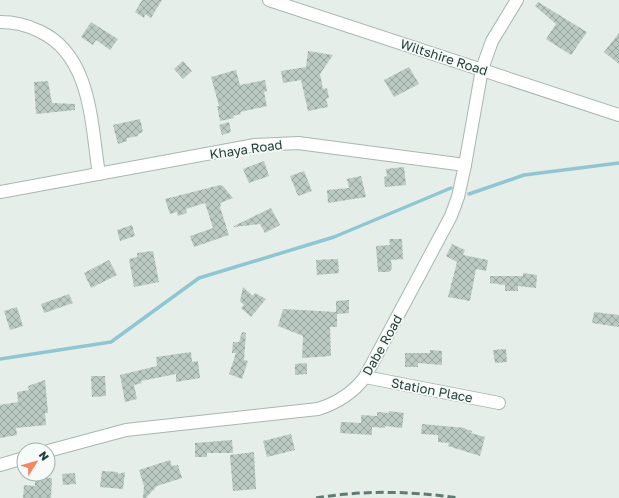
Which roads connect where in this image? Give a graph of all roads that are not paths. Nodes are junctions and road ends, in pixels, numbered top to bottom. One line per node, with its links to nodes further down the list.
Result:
1 (269, 0): 4 (street, Wiltshire Road)
2 (517, 0): 4 (street, Dabe Road)
3 (0, 22): 7 (street)
4 (482, 69): 5 (street, Wiltshire Road); 6 (street, Dabe Road)
5 (619, 115)
6 (465, 165): 7 (street, Khaya Road); 9 (street, Dabe Road)
7 (99, 174): 8 (street, Khaya Road)
8 (0, 192)
9 (365, 377): 10 (street, Station Place); 11 (street, Dabe Road)
10 (499, 403)
11 (56, 449)
12 (16, 460): 13 (street)
13 (0, 465)

